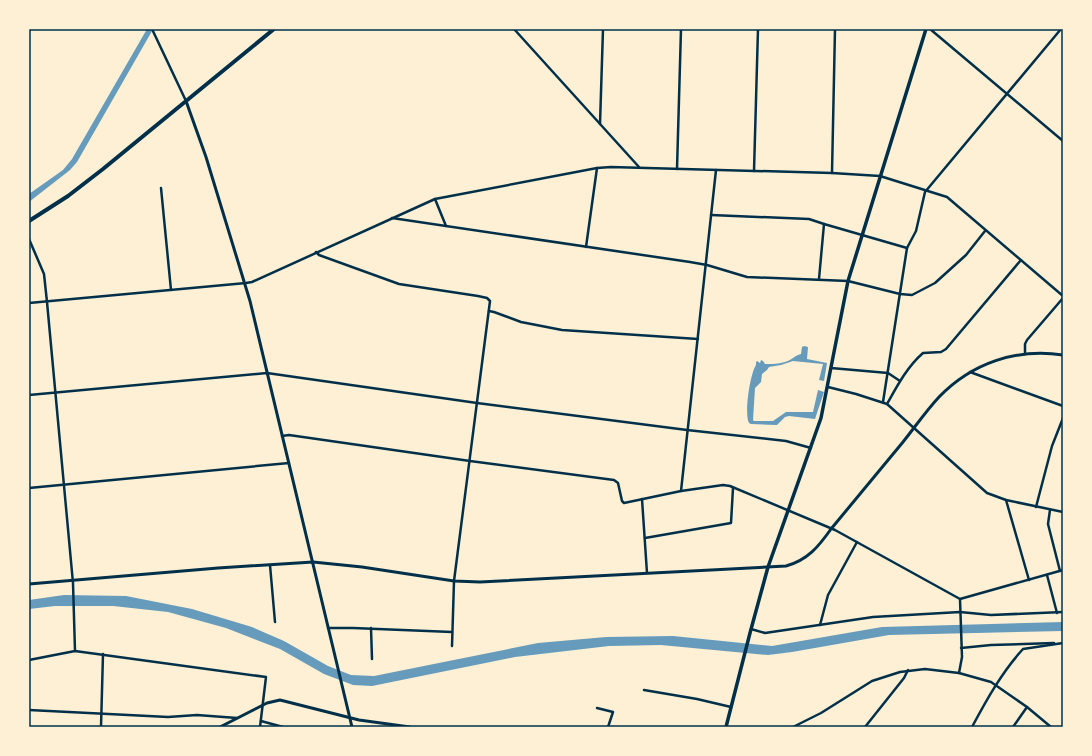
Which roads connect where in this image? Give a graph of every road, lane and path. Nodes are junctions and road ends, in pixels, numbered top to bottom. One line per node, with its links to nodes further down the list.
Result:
1 (274, 29): 12 (main road)
2 (514, 29): 13 (street)
3 (603, 29): 13 (street)
4 (681, 29): 17 (street)
5 (758, 29): 19 (street)
6 (835, 29): 20 (street)
7 (926, 29): 21 (main road)
8 (930, 29): 11 (street)
9 (1061, 29): 11 (street)
10 (153, 30): 12 (street)
11 (1007, 93): 14 (street); 23 (street)
12 (186, 101): 27 (main road); 40 (street)
13 (600, 124): 16 (street)
14 (1063, 141)
15 (597, 168): 16 (street); 24 (street); 33 (street)
16 (639, 168): 17 (street)
17 (676, 169): 18 (street)
18 (716, 170): 19 (street); 25 (street)
19 (754, 171): 20 (street)
20 (832, 173): 21 (street)
21 (880, 176): 23 (street); 31 (main road)
22 (162, 188): 41 (street)
23 (926, 190): 30 (street); 34 (street)
24 (435, 199): 26 (street); 29 (street)
25 (711, 215): 28 (street); 37 (street)
26 (391, 218): 29 (street); 35 (street)
27 (29, 222)
28 (824, 224): 31 (street); 38 (street)
29 (446, 226): 33 (street)
30 (986, 230): 36 (street); 42 (street)
31 (862, 235): 34 (street); 39 (main road)
32 (29, 239): 44 (street)
33 (586, 246): 37 (street)
34 (907, 248): 42 (street)
35 (316, 252): 40 (street); 46 (street)
36 (1021, 260): 43 (street); 54 (street)
37 (707, 265): 38 (street); 47 (street)
38 (819, 279): 39 (street)
39 (848, 281): 42 (street); 50 (main road)
40 (246, 283): 41 (street); 52 (street)
41 (171, 290): 44 (street)
42 (900, 294): 53 (street)
43 (1063, 297): 48 (street)
44 (47, 302): 45 (street); 56 (street)
45 (29, 303)
46 (489, 311): 47 (street); 59 (street)
47 (698, 339): 64 (street)
48 (1025, 354): 49 (street); 51 (street)
49 (1063, 355)
50 (831, 368): 53 (street); 55 (main road)
51 (970, 372): 61 (street); 63 (street)
52 (267, 373): 56 (street); 59 (street); 65 (street)
53 (888, 373): 54 (street); 58 (street)
54 (900, 381): 60 (street)
55 (828, 387): 58 (street); 66 (main road)
56 (55, 392): 57 (street); 69 (street)
57 (29, 395)
58 (883, 402): 60 (street)
59 (477, 403): 64 (street); 67 (street)
60 (887, 404): 63 (street)
61 (1063, 406)
62 (1063, 418): 75 (street)
63 (914, 428): 74 (street); 79 (street)
64 (688, 430): 66 (street); 72 (street)
65 (282, 436): 67 (street); 68 (street)
66 (811, 448): 77 (main road)
67 (470, 461): 73 (street); 90 (street)
68 (289, 464): 69 (street); 82 (street)
69 (64, 485): 70 (street); 88 (street)
70 (29, 488)
71 (733, 488): 72 (street); 77 (street); 80 (street)
72 (681, 491): 73 (street)
73 (642, 499): 80 (street)
74 (1006, 500): 75 (street); 89 (street)
75 (1036, 507): 76 (street)
76 (1050, 510): 78 (street); 85 (street)
77 (788, 511): 79 (street); 84 (main road)
78 (1063, 512)
79 (831, 528): 81 (street); 84 (street)
80 (645, 538): 86 (street)
81 (857, 542): 92 (street); 97 (street)
82 (313, 562): 83 (street); 90 (street); 98 (street)
83 (270, 564): 88 (street); 96 (street)
84 (768, 567): 86 (street); 100 (main road)
85 (1061, 571): 87 (street)
86 (647, 573): 90 (street)
87 (1047, 575): 89 (street); 95 (street)
88 (73, 580): 91 (street); 105 (street)
89 (1030, 580): 92 (street)
90 (454, 581): 101 (street)
91 (29, 584)
92 (960, 599): 93 (street)
93 (960, 612): 95 (street); 97 (street); 104 (street)
94 (1063, 612): 95 (street)
95 (1057, 613)
96 (275, 622)
97 (820, 625): 100 (street)
98 (328, 628): 99 (street); 119 (street)
99 (371, 628): 101 (street); 107 (street)
100 (750, 631): 114 (main road)
101 (452, 632): 103 (street)
102 (1062, 644): 104 (street); 111 (street)
103 (452, 646)
104 (961, 648): 110 (street)
105 (75, 651): 106 (street); 108 (street)
106 (102, 654): 113 (street); 118 (street)
107 (372, 659)
108 (29, 660)
109 (908, 670): 110 (street); 132 (street); 133 (street)
110 (959, 673): 111 (street)
111 (997, 685): 115 (street); 134 (street)
112 (644, 690): 114 (street)
113 (263, 705): 119 (street); 120 (street); 121 (street)
114 (731, 707): 131 (main road)
115 (1027, 707): 123 (street); 135 (street)
116 (597, 708): 130 (street)
117 (29, 710): 118 (street)
118 (101, 713): 120 (street); 124 (street)
119 (349, 717): 122 (street); 128 (street)
120 (238, 718): 125 (street)
121 (261, 721): 126 (street); 127 (street)
122 (397, 726): 129 (street)
123 (1014, 726)
124 (101, 727)
125 (220, 727)
126 (260, 727)
127 (283, 727)
128 (352, 727)
129 (410, 727)
130 (608, 727)
131 (726, 727)
132 (793, 727)
133 (866, 727)
134 (972, 727)
135 (1051, 727)

